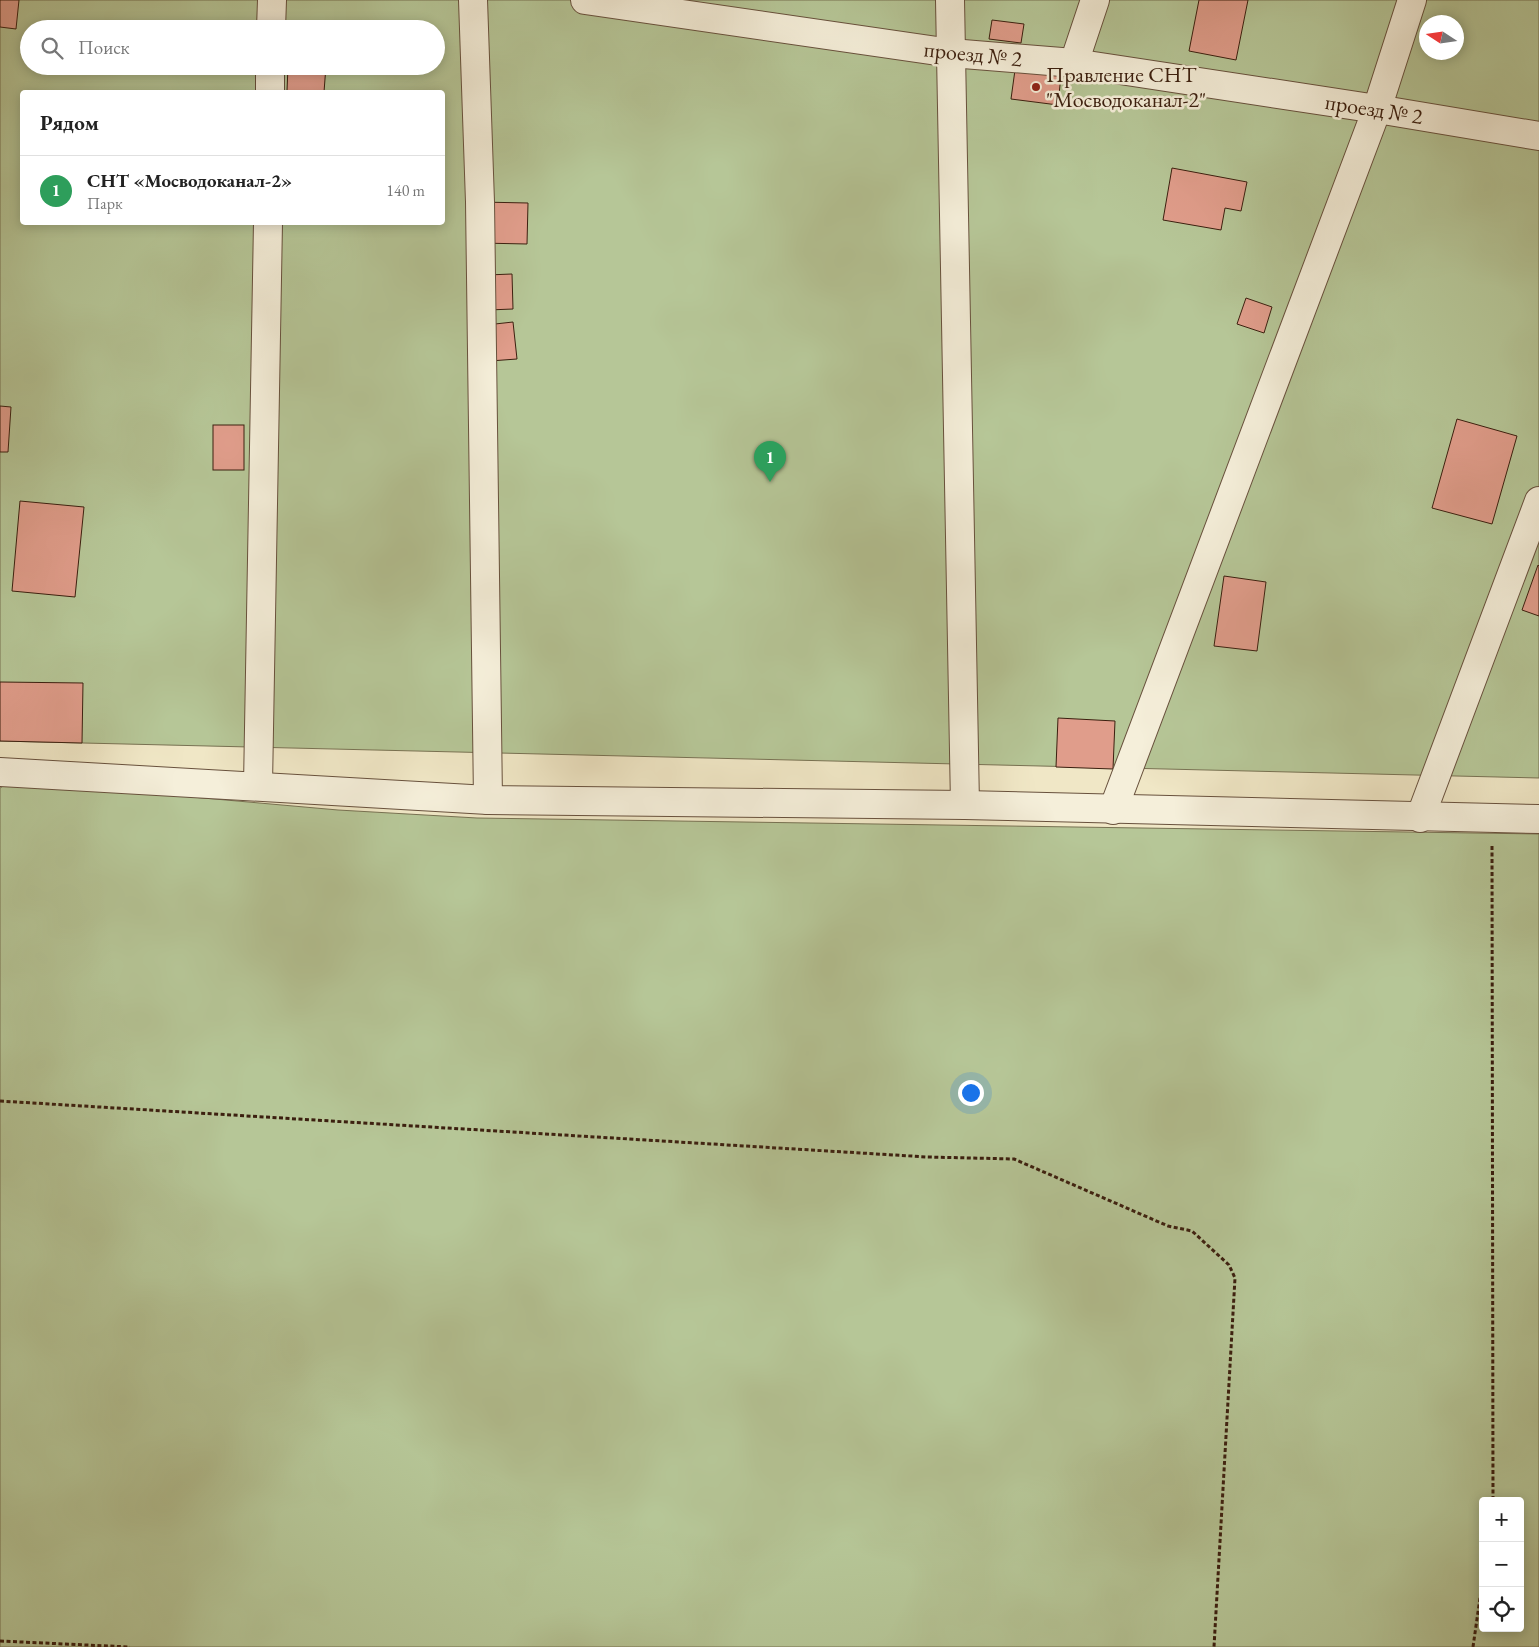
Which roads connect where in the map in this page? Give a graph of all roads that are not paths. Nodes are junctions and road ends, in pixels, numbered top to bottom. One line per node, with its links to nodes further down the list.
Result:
1 (272, 0): 7 (street)
2 (473, 0): 18 (street)
3 (585, 0): 8 (street, проезд № 2)
4 (950, 0): 8 (street)
5 (1095, 0): 9 (street)
6 (1412, 0): 12 (street)
7 (271, 20)
8 (951, 53): 9 (street, проезд № 2); 19 (street)
9 (1074, 63): 12 (street, проезд № 2)
10 (270, 75): 11 (street)
11 (270, 90)
12 (1377, 109): 13 (street, проезд № 2); 20 (street)
13 (1539, 136)
14 (268, 225): 17 (street)
15 (1539, 501): 21 (street)
16 (0, 772): 17 (street)
17 (258, 785): 18 (street)
18 (488, 800): 19 (street)
19 (965, 805): 20 (street)
20 (1113, 810): 21 (street)
21 (1420, 818): 22 (street)
22 (1539, 819)

